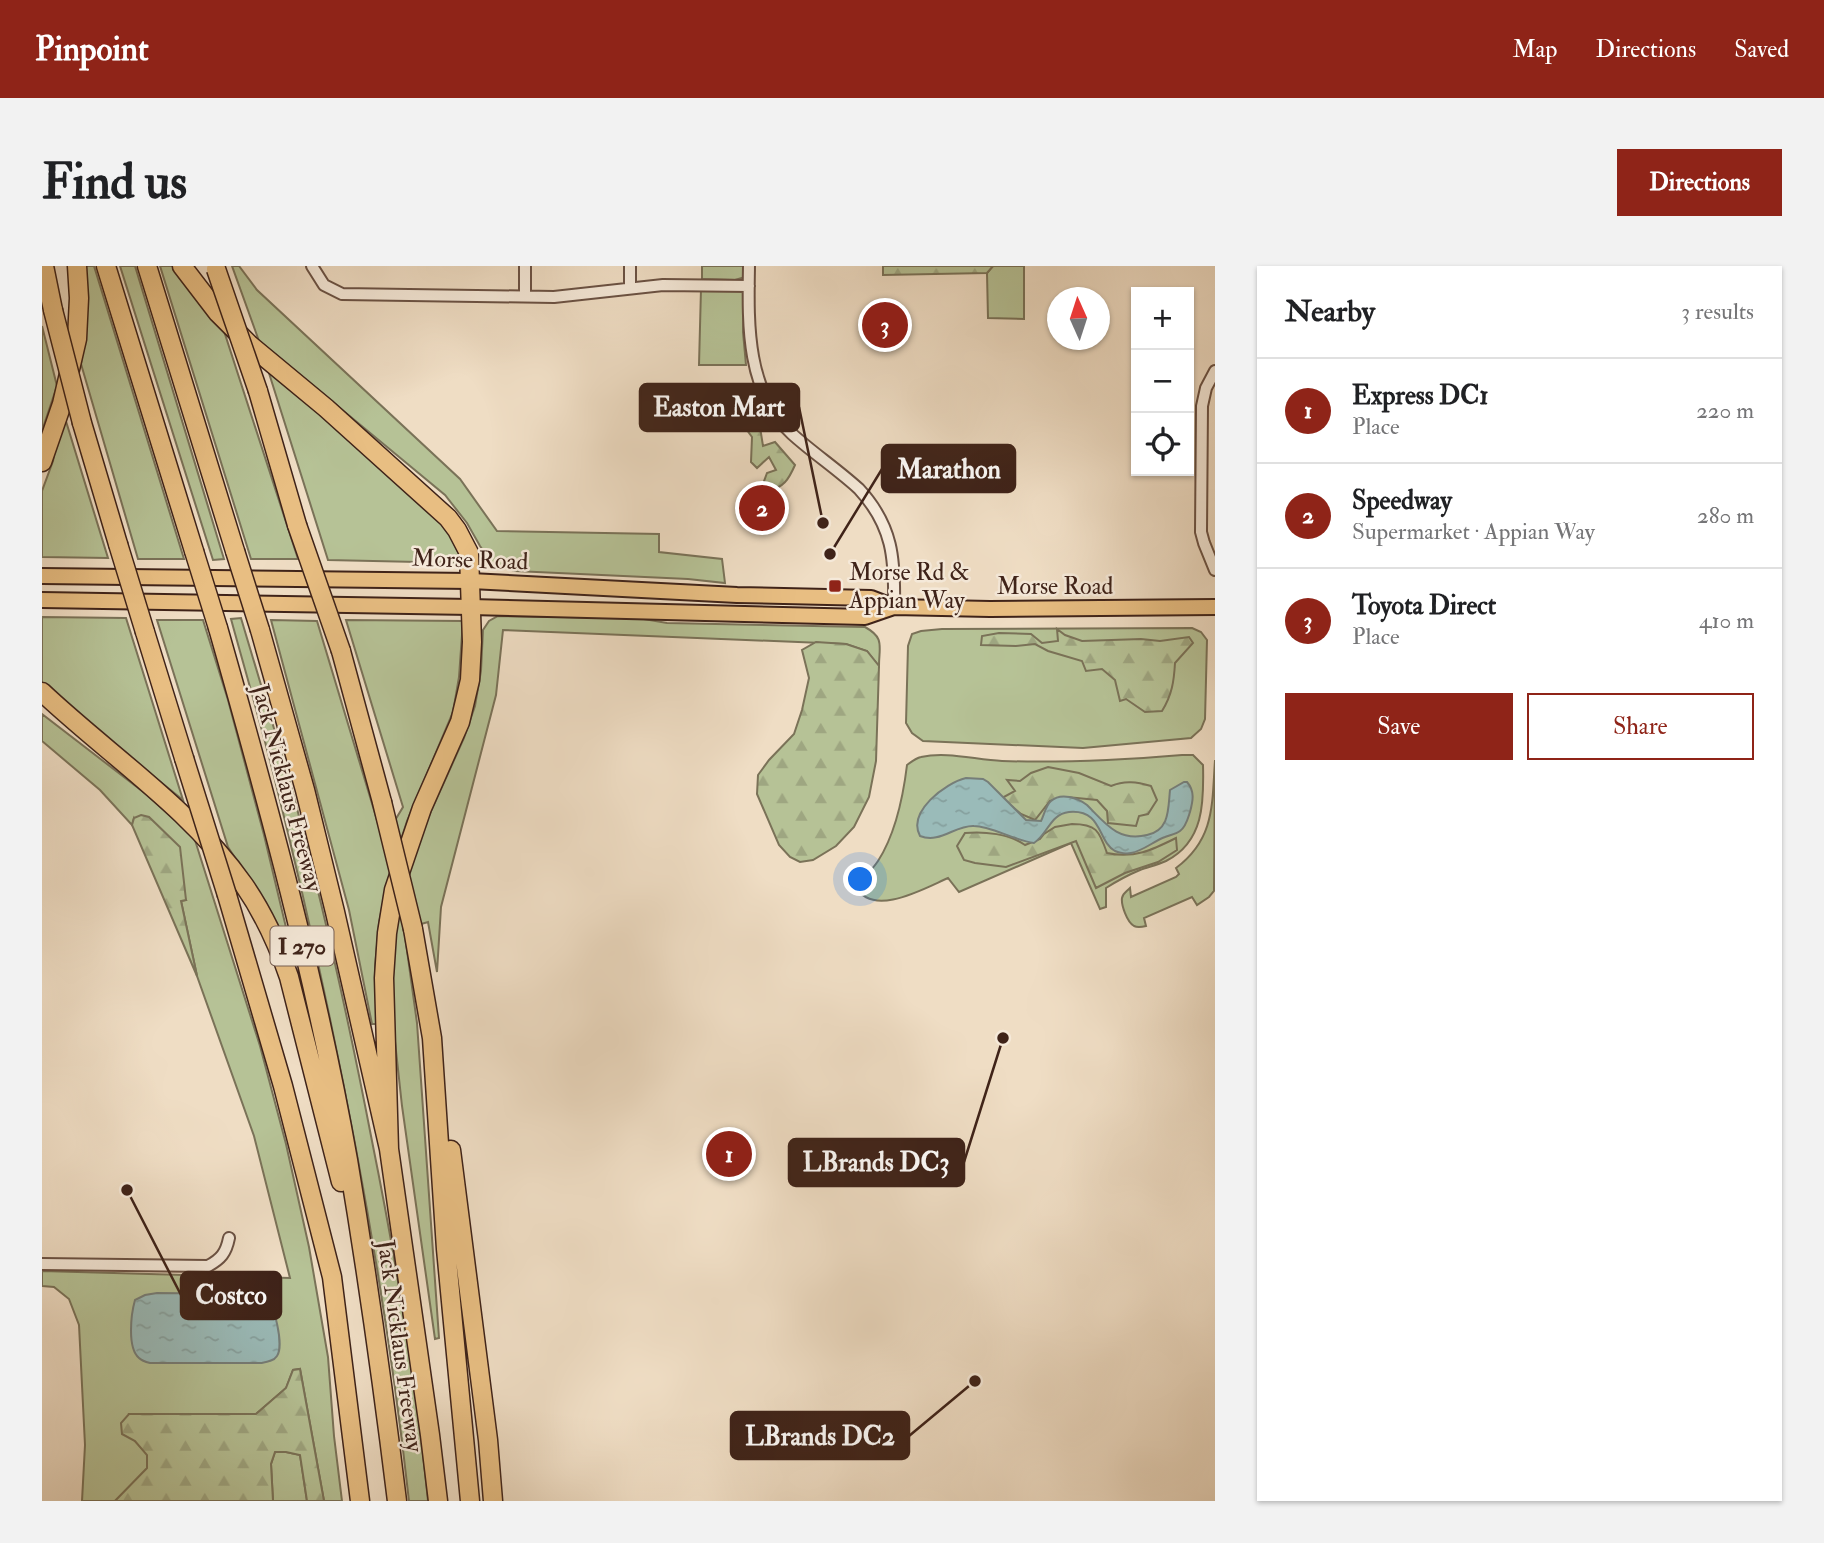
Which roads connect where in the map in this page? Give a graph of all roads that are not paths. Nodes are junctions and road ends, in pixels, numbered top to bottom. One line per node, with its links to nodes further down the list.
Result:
1 (44, 266): 29 (highway, bridge)
2 (77, 266): 15 (highway)
3 (106, 266): 28 (highway, Jack Nicklaus Freeway / I 270, bridge)
4 (147, 266): 25 (highway, Jack Nicklaus Freeway / I 270, bridge)
5 (182, 266): 18 (highway)
6 (312, 266): 13 (street)
7 (525, 266): 13 (street)
8 (630, 266): 12 (street)
9 (749, 266): 11 (street)
10 (215, 267): 24 (highway, bridge)
11 (749, 286): 12 (street); 21 (street)
12 (630, 288): 13 (street)
13 (525, 296)
14 (1215, 371): 16 (street)
15 (42, 462)
16 (1215, 570)
17 (42, 576): 18 (main road, Morse Road)
18 (471, 581): 20 (highway); 21 (main road, Morse Road)
19 (42, 600): 20 (main road, Morse Road)
20 (471, 607): 21 (main road, Morse Road); 25 (highway)
21 (894, 607): 22 (main road, Morse Road)
22 (1215, 607)
23 (42, 692): 28 (highway)
24 (432, 1038): 32 (highway); 33 (highway)
25 (389, 1149): 31 (highway, Jack Nicklaus Freeway / I 270)
26 (229, 1238): 27 (street)
27 (42, 1264)
28 (365, 1269): 30 (highway, Jack Nicklaus Freeway / I 270)
29 (358, 1501)
30 (397, 1501)
31 (438, 1501)
32 (470, 1501)
33 (493, 1501)

